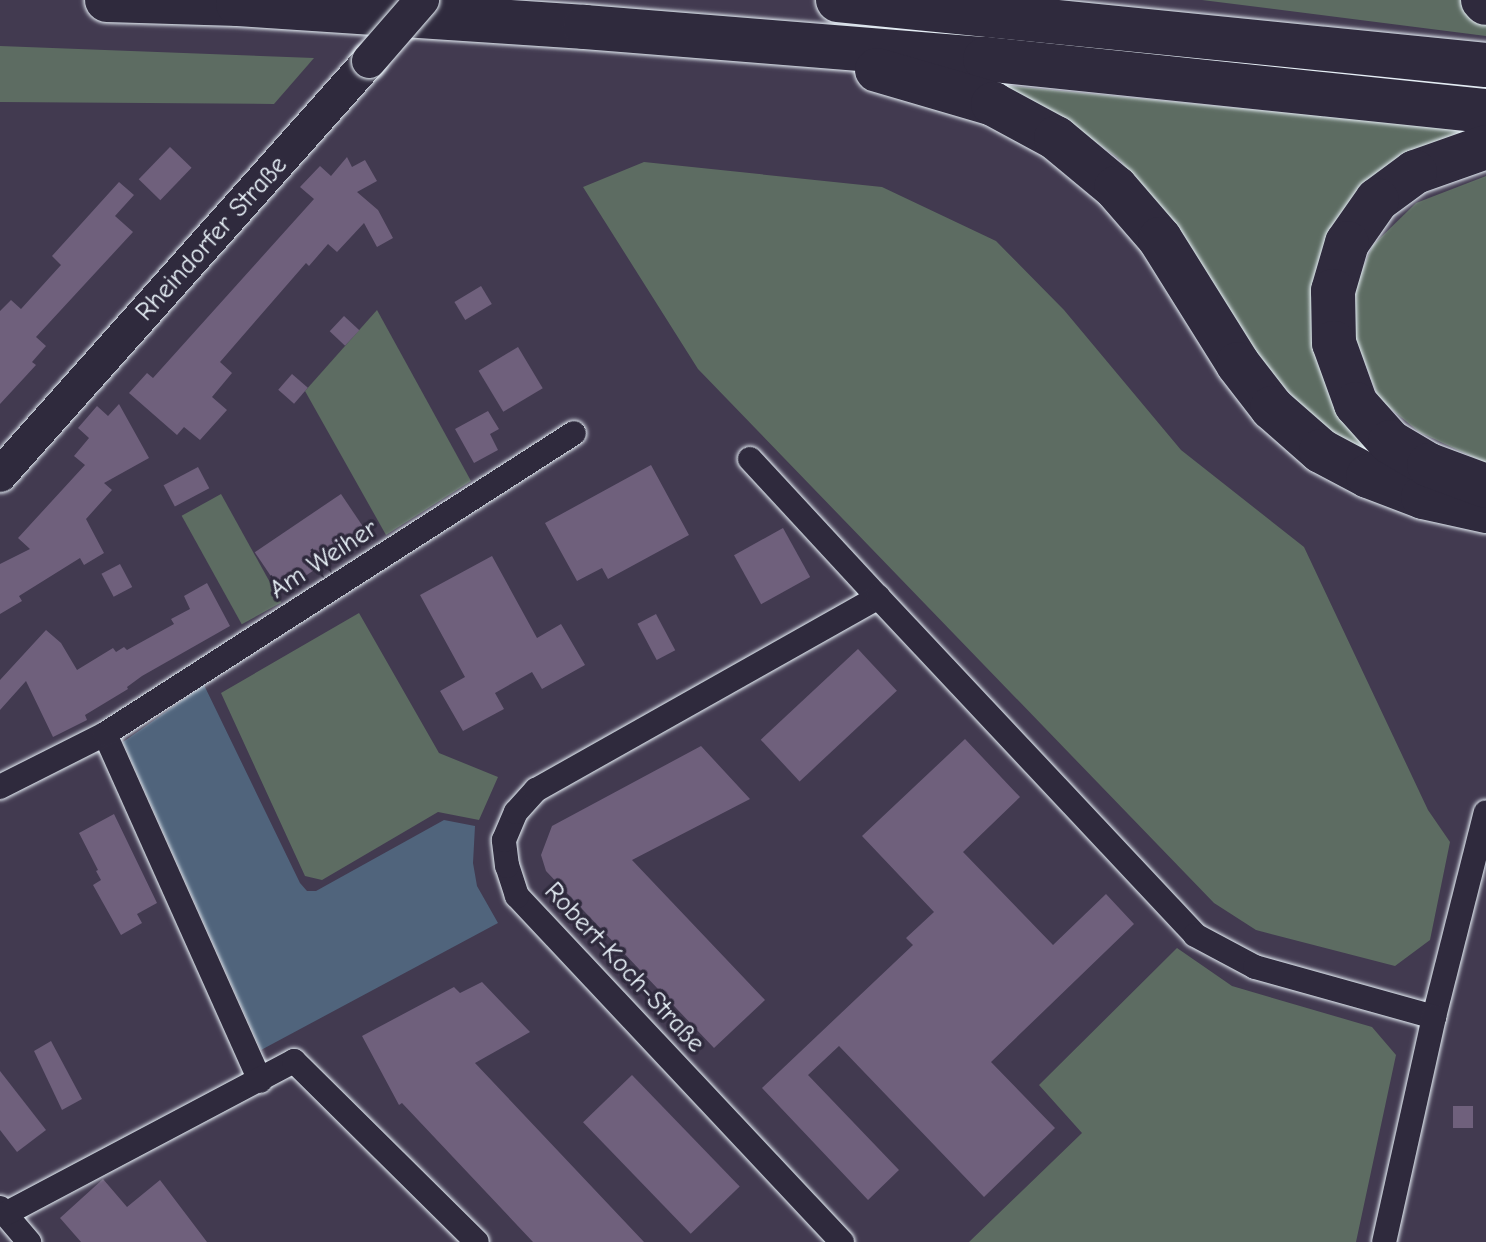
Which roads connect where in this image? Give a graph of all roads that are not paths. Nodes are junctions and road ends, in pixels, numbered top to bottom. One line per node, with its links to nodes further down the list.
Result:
1 (107, 0): 5 (highway)
2 (422, 0): 11 (main road, Rheindorfer Straße, bridge)
3 (838, 0): 4 (highway)
4 (847, 0): 6 (highway)
5 (738, 39): 7 (highway); 13 (highway)
6 (1486, 65)
7 (1486, 111)
8 (1486, 147): 12 (highway)
9 (574, 433): 15 (street, Am Weiher)
10 (750, 459): 14 (street)
11 (0, 475)
12 (1486, 486)
13 (1486, 511)
14 (878, 597): 18 (street); 23 (street, Robert-Koch-Straße)
15 (105, 734): 16 (street, Am Weiher); 19 (street)
16 (0, 787)
17 (1486, 812): 18 (street)
18 (1434, 1017): 24 (street)
19 (260, 1081): 20 (street); 22 (street)
20 (2, 1211): 21 (street)
21 (29, 1242)
22 (477, 1242)
23 (842, 1242)
24 (1384, 1242)

